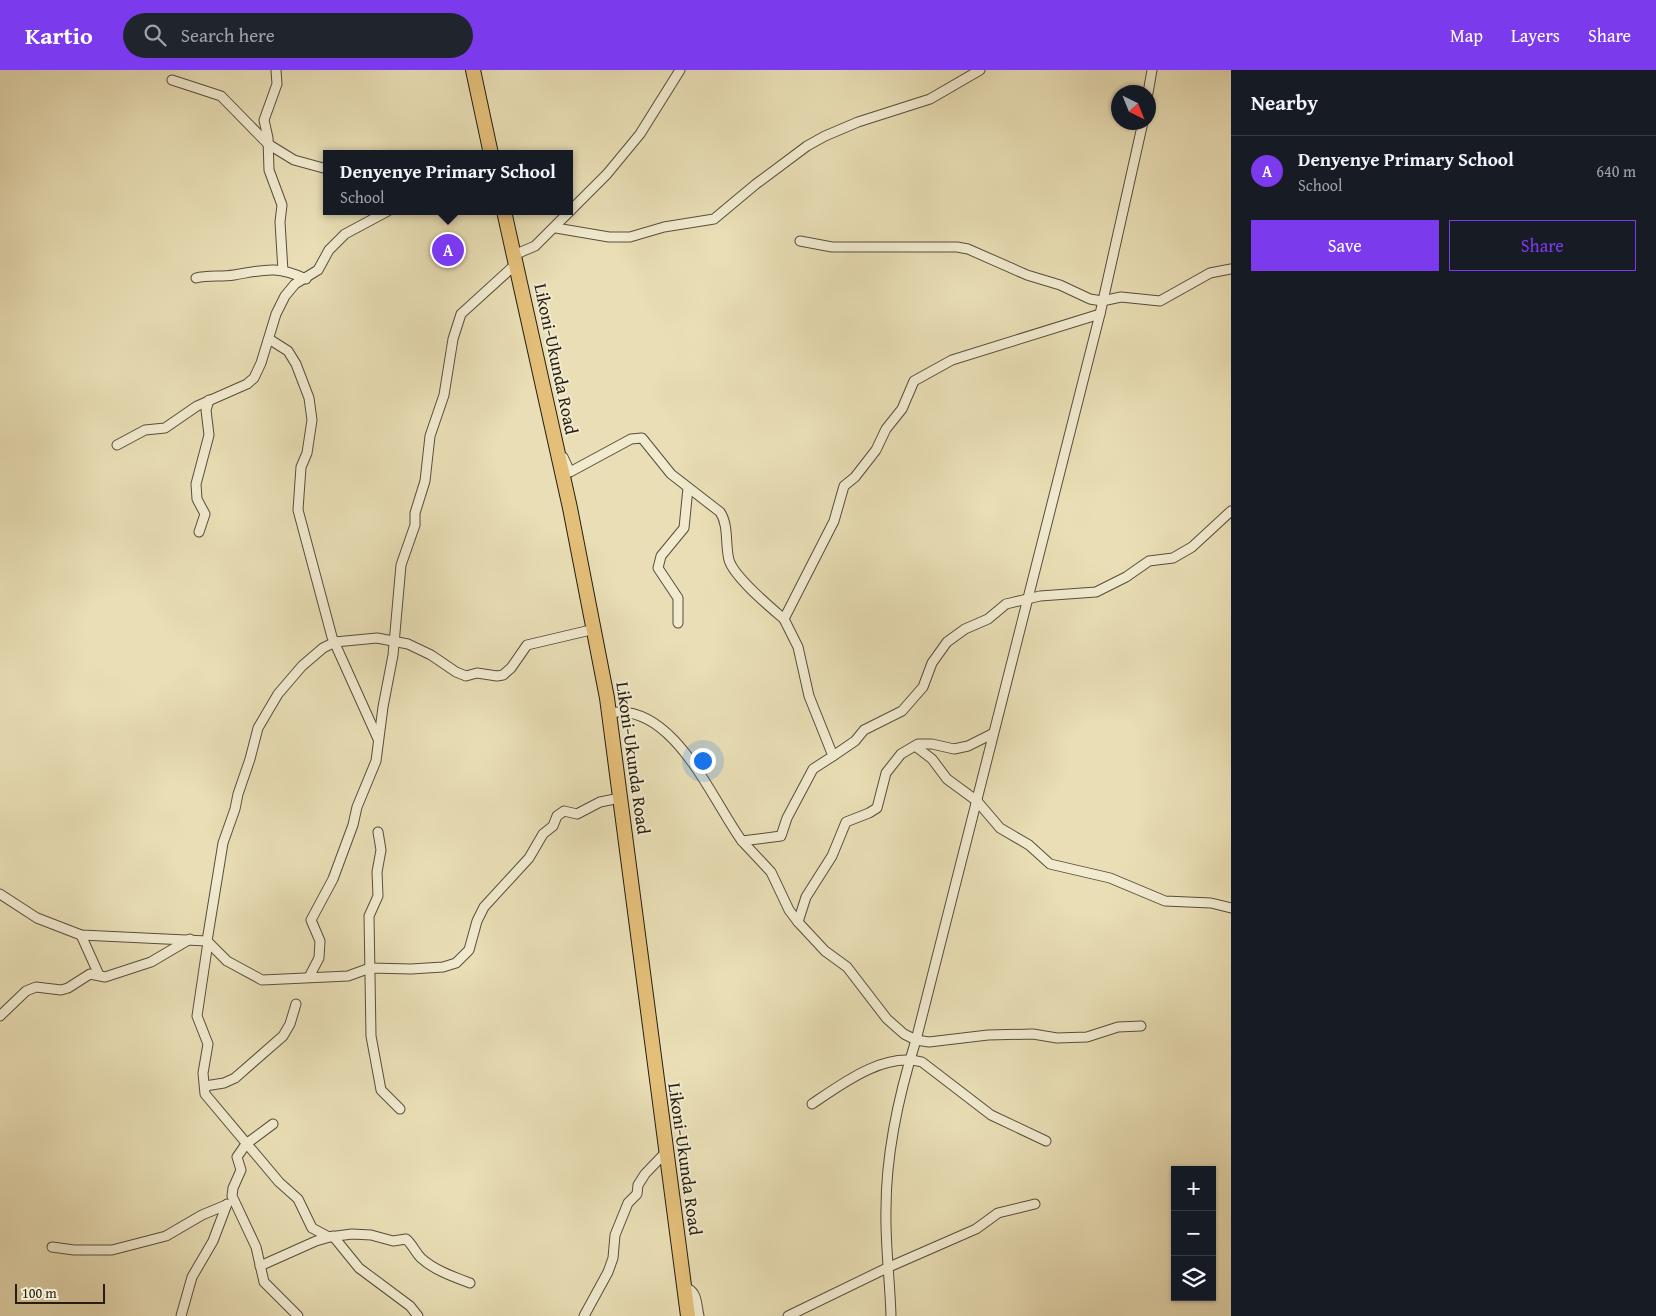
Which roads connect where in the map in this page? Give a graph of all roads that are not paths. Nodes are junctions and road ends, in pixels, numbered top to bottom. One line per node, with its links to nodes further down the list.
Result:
1 (276, 70): 9 (street)
2 (474, 70): 10 (highway)
3 (680, 70): 12 (street)
4 (980, 70): 16 (street)
5 (1152, 70): 7 (street)
6 (172, 80): 9 (street)
7 (1149, 85)
8 (1141, 130): 23 (street)
9 (268, 144): 11 (street); 20 (street)
10 (490, 150)
11 (323, 168)
12 (573, 210)
13 (381, 215): 22 (street)
14 (505, 215): 18 (highway, Likoni-Ukunda Road)
15 (568, 215): 16 (street)
16 (556, 228): 18 (street)
17 (800, 241): 23 (street)
18 (515, 259): 27 (highway, Likoni-Ukunda Road); 36 (street)
19 (1231, 268): 23 (street)
20 (284, 271): 21 (street); 22 (street)
21 (196, 278)
22 (306, 279): 25 (street)
23 (1102, 301): 24 (street)
24 (1100, 314): 32 (street); 33 (street)
25 (269, 339): 26 (street); 37 (street)
26 (209, 400): 28 (street); 31 (street)
27 (552, 432): 29 (street); 35 (highway, Likoni-Ukunda Road)
28 (117, 445)
29 (688, 488): 33 (street); 34 (street)
30 (1231, 511): 32 (street)
31 (199, 532)
32 (1028, 599): 39 (street); 42 (street)
33 (784, 619): 42 (street)
34 (678, 623)
35 (595, 629): 36 (street); 38 (highway, Likoni-Ukunda Road)
36 (395, 640): 37 (street); 40 (street)
37 (335, 642): 40 (street); 52 (street)
38 (609, 713): 43 (highway, Likoni-Ukunda Road); 46 (street)
39 (992, 734): 41 (street); 44 (street)
40 (378, 739): 55 (street)
41 (915, 746): 44 (street); 49 (street)
42 (833, 756): 46 (street)
43 (620, 798): 53 (street); 67 (highway, Likoni-Ukunda Road)
44 (976, 801): 48 (street); 59 (street)
45 (378, 832): 53 (street)
46 (742, 841): 49 (street)
47 (0, 894): 50 (street)
48 (1231, 908)
49 (798, 922): 59 (street)
50 (81, 934): 51 (street); 54 (street)
51 (190, 939): 52 (street); 54 (street)
52 (207, 942): 55 (street); 61 (street)
53 (370, 968): 55 (street); 63 (street)
54 (99, 975): 57 (street)
55 (309, 977)
56 (296, 1004): 61 (street)
57 (0, 1016)
58 (1141, 1026): 59 (street)
59 (916, 1040): 60 (street)
60 (910, 1059): 62 (street); 65 (street); 74 (street)
61 (205, 1086): 66 (street)
62 (812, 1104)
63 (400, 1109)
64 (272, 1124): 66 (street)
65 (1046, 1141)
66 (246, 1144): 68 (street); 71 (street)
67 (665, 1153): 76 (highway, Likoni-Ukunda Road); 80 (street)
68 (232, 1196): 70 (street); 73 (street)
69 (1035, 1204): 74 (street)
70 (226, 1205): 72 (street); 77 (street)
71 (333, 1236): 73 (street); 75 (street); 79 (street)
72 (52, 1247)
73 (260, 1266): 78 (street)
74 (889, 1267): 83 (street); 84 (street)
75 (470, 1283)
76 (684, 1287): 81 (highway, Likoni-Ukunda Road); 82 (street)
77 (181, 1316)
78 (298, 1316)
79 (418, 1316)
80 (584, 1316)
81 (688, 1316)
82 (699, 1316)
83 (788, 1316)
84 (891, 1316)

